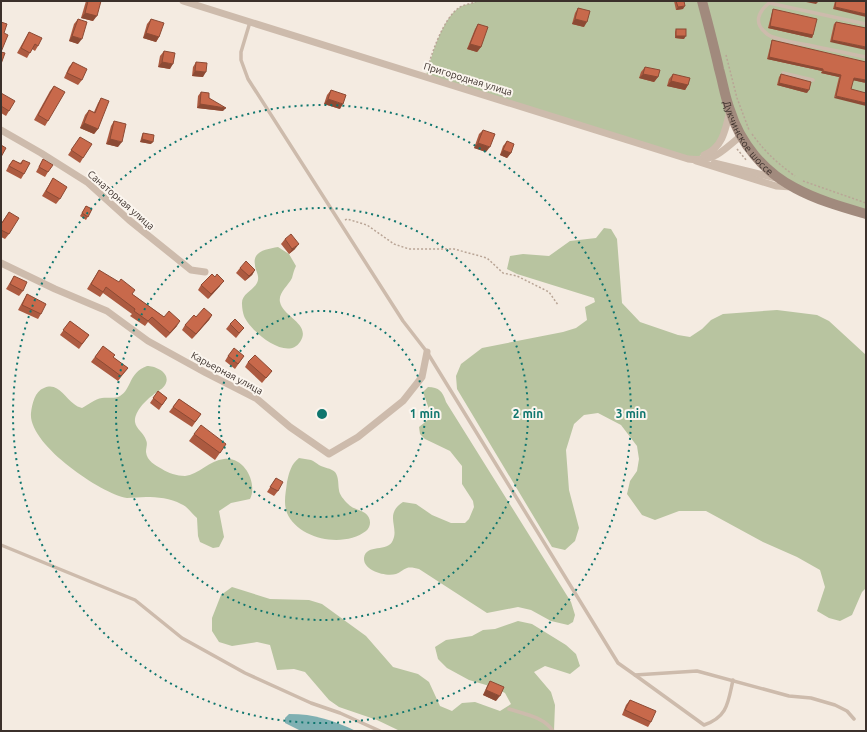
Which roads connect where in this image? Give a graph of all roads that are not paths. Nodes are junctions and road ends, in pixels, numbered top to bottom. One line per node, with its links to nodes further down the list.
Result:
1 (183, 1): 3 (street, Пригородная улица)
2 (702, 1): 8 (street, Дукчинское шоссе)
3 (250, 22): 11 (street, Пригородная улица); 17 (lane)
4 (866, 24): 5 (lane)
5 (866, 58)
6 (783, 72): 7 (lane)
7 (813, 80)
8 (730, 110): 10 (street, Дукчинское шоссе); 11 (street)
9 (1, 130): 16 (street, Санаторная улица)
10 (737, 139): 11 (street, Пригородная улица); 12 (street, Дукчинское шоссе)
11 (688, 159): 12 (street); 13 (street)
12 (780, 179): 13 (street, Дукчинское шоссе)
13 (794, 188): 14 (street, Дукчинское шоссе)
14 (866, 214)
15 (1, 263): 17 (street, Карьерная улица)
16 (206, 272)
17 (427, 352): 19 (lane)
18 (1, 545): 23 (lane)
19 (635, 675): 20 (lane); 20 (lane)
20 (733, 680): 22 (lane)
21 (509, 709): 24 (lane)
22 (854, 720)
23 (380, 731)
24 (553, 731)

